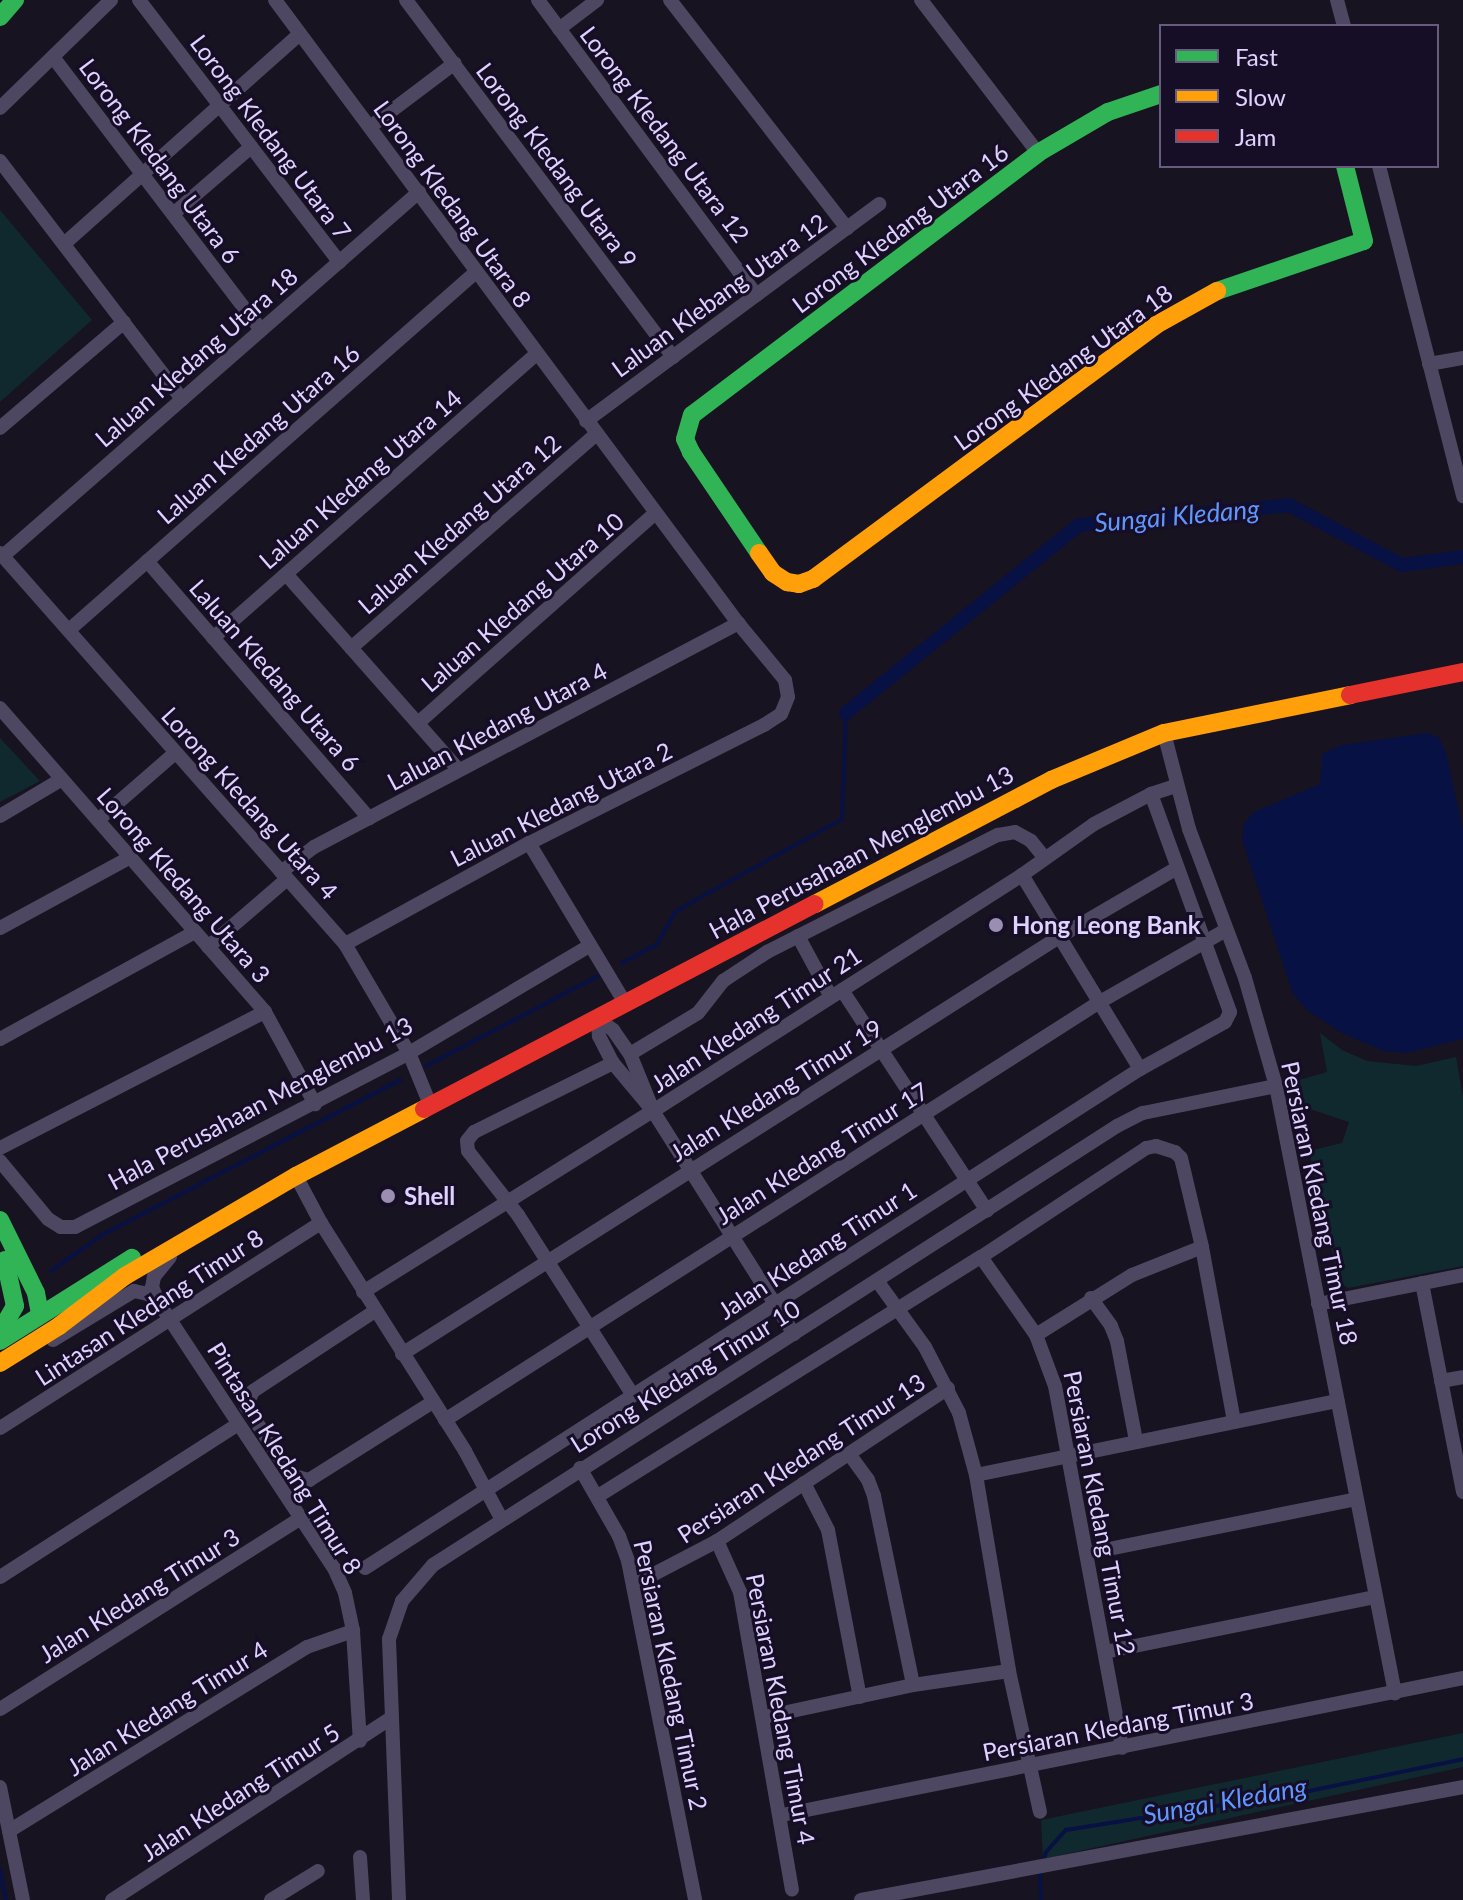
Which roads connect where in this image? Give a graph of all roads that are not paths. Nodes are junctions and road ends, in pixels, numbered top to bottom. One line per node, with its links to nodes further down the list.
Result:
1 (15, 0): 11 (street)
2 (111, 0): 15 (street)
3 (139, 0): 18 (street, Lorong Kledang Utara 7)
4 (275, 0): 14 (street, Lorong Kledang Utara 8)
5 (538, 0): 13 (street, Lorong Kledang Utara 12)
6 (597, 0): 13 (street)
7 (670, 0): 30 (street)
8 (921, 0): 22 (street)
9 (1337, 0): 12 (street)
10 (410, 2): 16 (street, Lorong Kledang Utara 9)
11 (0, 17)
12 (1343, 24)
13 (559, 29): 34 (street, Lorong Kledang Utara 12)
14 (300, 34): 18 (street); 20 (street, Lorong Kledang Utara 8)
15 (53, 57): 19 (street); 26 (street, Lorong Kledang Utara 6)
16 (455, 63): 20 (street); 38 (street, Lorong Kledang Utara 9)
17 (1159, 95): 22 (street, Lorong Kledang Utara 16)
18 (220, 105): 21 (street, Lorong Kledang Utara 7); 26 (street)
19 (0, 108)
20 (370, 127): 27 (street, Lorong Kledang Utara 8)
21 (251, 147): 29 (street); 32 (street, Lorong Kledang Utara 7)
22 (1038, 153): 50 (street, Lorong Kledang Utara 16)
23 (0, 161): 31 (street)
24 (1346, 168): 50 (street, Lorong Kledang Utara 18)
25 (1380, 168): 40 (street)
26 (142, 174): 29 (street, Lorong Kledang Utara 6); 31 (street)
27 (419, 192): 32 (street, Laluan Kledang Utara 18); 33 (street, Lorong Kledang Utara 8)
28 (879, 204): 30 (street, Laluan Klebang Utara 12)
29 (173, 214): 36 (street, Lorong Kledang Utara 6)
30 (847, 228): 34 (street, Laluan Klebang Utara 12)
31 (64, 244): 35 (street)
32 (339, 262): 36 (street, Laluan Kledang Utara 18)
33 (476, 272): 37 (street, Lorong Kledang Utara 8); 48 (street, Laluan Kledang Utara 16)
34 (756, 295): 38 (street, Laluan Klebang Utara 12)
35 (124, 322): 41 (street); 43 (street)
36 (261, 330): 41 (street, Laluan Kledang Utara 18)
37 (536, 354): 42 (street, Lorong Kledang Utara 8); 49 (street, Laluan Kledang Utara 14)
38 (673, 357): 42 (street, Laluan Klebang Utara 12)
39 (1463, 358): 40 (street)
40 (1429, 364): 45 (street)
41 (182, 399): 47 (street, Laluan Kledang Utara 18)
42 (586, 421): 44 (street, Lorong Kledang Utara 8)
43 (0, 428)
44 (596, 434): 46 (street, Lorong Kledang Utara 8); 54 (street, Laluan Kledang Utara 12)
45 (1463, 496)
46 (655, 513): 51 (street, Lorong Kledang Utara 8); 58 (street, Laluan Kledang Utara 10)
47 (2, 554): 52 (street, Lorong Kledang Utara 4)
48 (147, 561): 52 (street, Laluan Kledang Utara 16); 53 (street, Laluan Kledang Utara 6)
49 (286, 574): 53 (street, Laluan Kledang Utara 14); 54 (street)
50 (787, 582)
51 (738, 623): 56 (street, Lorong Kledang Utara 8); 61 (street, Laluan Kledang Utara 4)
52 (69, 630): 60 (street, Lorong Kledang Utara 4)
53 (213, 638): 66 (street, Laluan Kledang Utara 6)
54 (351, 648): 58 (street)
55 (1463, 672): 59 (street, Hala Perusahaan Menglembu 13)
56 (788, 697): 68 (street, Laluan Kledang Utara 2)
57 (0, 708): 62 (street, Lorong Kledang Utara 3)
58 (418, 723): 61 (street)
59 (1164, 733): 63 (street, Persiaran Kledang Timur 18); 84 (street, Hala Perusahaan Menglembu 13)
60 (175, 753): 67 (street); 73 (street, Lorong Kledang Utara 4)
61 (459, 770): 66 (street, Laluan Kledang Utara 4)
62 (62, 779): 65 (street); 67 (street, Lorong Kledang Utara 3)
63 (1175, 786): 64 (street, Jalan Kledang Timur 21); 75 (street, Persiaran Kledang Timur 18)
64 (1151, 794): 70 (street, Jalan Kledang Timur 21); 71 (street, Jalan Kledang Timur 1)
65 (0, 816)
66 (369, 818): 73 (street, Laluan Kledang Utara 4)
67 (98, 820): 69 (street, Lorong Kledang Utara 3)
68 (529, 843): 80 (street, Laluan Kledang Utara 2); 81 (street)
69 (131, 857): 74 (street); 76 (street, Lorong Kledang Utara 3)
70 (1045, 858): 72 (street, Jalan Kledang Timur 21); 77 (street)
71 (1177, 868): 78 (street, Jalan Kledang Timur 19); 79 (street, Jalan Kledang Timur 1)
72 (1022, 875): 78 (street); 83 (street, Jalan Kledang Timur 21)
73 (284, 876): 80 (street, Lorong Kledang Utara 4); 82 (street, Laluan Kledang Utara 4)
74 (0, 928)
75 (1226, 930): 79 (street, Jalan Kledang Timur 17); 94 (street, Persiaran Kledang Timur 18)
76 (193, 933): 82 (street, Lorong Kledang Utara 3); 88 (street)
77 (798, 936): 83 (street); 91 (street)
78 (1059, 937): 85 (street); 89 (street, Jalan Kledang Timur 19)
79 (1205, 942): 85 (street, Jalan Kledang Timur 17); 93 (street, Jalan Kledang Timur 1)
80 (345, 944): 90 (street, Lorong Kledang Utara 4)
81 (589, 946): 84 (street); 90 (street, Hala Perusahaan Menglembu 13)
82 (208, 947): 86 (street, Lorong Kledang Utara 3)
83 (837, 993): 89 (street); 97 (street, Jalan Kledang Timur 21)
84 (625, 1003): 87 (street, Hala Perusahaan Menglembu 13)
85 (1098, 1003): 93 (street); 98 (street, Jalan Kledang Timur 17)
86 (265, 1012): 95 (street, Lorong Kledang Utara 3); 99 (street)
87 (598, 1019): 91 (street); 92 (street); 96 (street, Hala Perusahaan Menglembu 13)
88 (0, 1039)
89 (880, 1050): 98 (street); 101 (street, Jalan Kledang Timur 19)
90 (409, 1053): 95 (street, Hala Perusahaan Menglembu 13); 96 (street, Lorong Kledang Utara 4)
91 (630, 1054): 97 (street)
92 (613, 1063): 97 (street); 104 (street)
93 (1140, 1069): 103 (street, Jalan Kledang Timur 1)
94 (1276, 1086): 105 (street, Lorong Kledang Timur 10); 123 (street, Persiaran Kledang Timur 18)
95 (315, 1104): 100 (street, Hala Perusahaan Menglembu 13)
96 (431, 1107): 102 (street, Hala Perusahaan Menglembu 13)
97 (653, 1111): 101 (street); 104 (street, Jalan Kledang Timur 21)
98 (923, 1117): 103 (street); 109 (street, Jalan Kledang Timur 17)
99 (0, 1148)
100 (0, 1161)
101 (691, 1170): 109 (street); 113 (street, Jalan Kledang Timur 19)
102 (296, 1176): 107 (street); 108 (street); 116 (street)
103 (966, 1181): 105 (street); 121 (street, Jalan Kledang Timur 1)
104 (506, 1202): 113 (street); 119 (street, Jalan Kledang Timur 21)
105 (987, 1211): 117 (street, Lorong Kledang Timur 10)
106 (0, 1220): 111 (street)
107 (321, 1223): 119 (street); 127 (street, Lintasan Kledang Timur 8)
108 (202, 1232): 115 (street); 122 (street)
109 (732, 1234): 121 (street); 128 (street, Jalan Kledang Timur 17)
110 (1202, 1247): 112 (street); 120 (street); 144 (street)
111 (8, 1255): 116 (street); 126 (street); 129 (street)
112 (981, 1257): 124 (street); 131 (street, Persiaran Kledang Timur 12)
113 (548, 1262): 128 (street); 134 (street, Jalan Kledang Timur 19)
114 (1463, 1275): 118 (street)
115 (125, 1276): 126 (street); 135 (street)
116 (97, 1277): 126 (street)
117 (878, 1282): 124 (street); 130 (street, Lorong Kledang Timur 10)
118 (1422, 1283): 123 (street); 138 (street)
119 (363, 1292): 125 (street)
120 (1091, 1298): 131 (street); 147 (street)
121 (777, 1302): 130 (street); 140 (street, Jalan Kledang Timur 1)
122 (159, 1303): 127 (street, Pintasan Kledang Timur 8); 136 (street)
123 (1318, 1304): 141 (street, Persiaran Kledang Timur 18)
124 (898, 1307): 139 (street); 155 (street)
125 (375, 1311): 134 (street); 142 (street)
126 (40, 1314): 132 (street); 133 (street)
127 (171, 1320): 145 (street, Pintasan Kledang Timur 8); 146 (street, Lintasan Kledang Timur 8)
128 (589, 1326): 140 (street); 143 (street, Jalan Kledang Timur 17)
129 (0, 1332)
130 (794, 1334): 150 (street, Lorong Kledang Timur 10)
131 (1036, 1335): 149 (street, Persiaran Kledang Timur 12)
132 (0, 1341)
133 (0, 1354)
134 (402, 1354): 142 (street)
135 (0, 1363)
136 (0, 1370)
137 (1463, 1377): 138 (street)
138 (1441, 1381): 152 (street)
139 (948, 1388): 148 (street, Persiaran Kledang Timur 13); 151 (street)
140 (632, 1394): 154 (street, Jalan Kledang Timur 1)
141 (1338, 1401): 144 (street); 156 (street, Persiaran Kledang Timur 18)
142 (433, 1402): 143 (street)
143 (445, 1420): 154 (street)
144 (1234, 1422): 147 (street)
145 (238, 1424): 157 (street, Pintasan Kledang Timur 8); 162 (street)
146 (0, 1428)
147 (1136, 1441): 149 (street)
148 (850, 1455): 153 (street, Persiaran Kledang Timur 13); 169 (street)
149 (1070, 1456): 151 (street); 160 (street, Persiaran Kledang Timur 12)
150 (580, 1468): 155 (street, Persiaran Kledang Timur 2); 158 (street, Lorong Kledang Timur 10)
151 (976, 1475): 167 (street)
152 (1462, 1482)
153 (804, 1483): 159 (street, Persiaran Kledang Timur 13); 171 (street)
154 (486, 1488): 158 (street); 161 (street, Jalan Kledang Timur 1)
155 (598, 1496): 163 (street, Persiaran Kledang Timur 2)
156 (1356, 1499): 160 (street); 164 (street, Persiaran Kledang Timur 18)
157 (301, 1518): 165 (street, Pintasan Kledang Timur 8); 172 (street, Jalan Kledang Timur 3)
158 (502, 1520): 174 (street, Lorong Kledang Timur 10)
159 (717, 1541): 163 (street, Persiaran Kledang Timur 13); 173 (street, Persiaran Kledang Timur 4)
160 (1089, 1553): 166 (street, Persiaran Kledang Timur 12)
161 (365, 1568)
162 (0, 1577)
163 (633, 1585): 191 (street, Persiaran Kledang Timur 2)
164 (1375, 1597): 166 (street); 170 (street, Persiaran Kledang Timur 18)
165 (353, 1631): 175 (street, Pintasan Kledang Timur 8); 182 (street, Jalan Kledang Timur 4)
166 (1105, 1652): 176 (street, Persiaran Kledang Timur 12)
167 (1009, 1671): 169 (street); 177 (street)
168 (1463, 1678): 170 (street, Persiaran Kledang Timur 3)
169 (913, 1685): 171 (street)
170 (1395, 1693): 176 (street, Persiaran Kledang Timur 3)
171 (860, 1697): 173 (street)
172 (0, 1709)
173 (764, 1717): 181 (street, Persiaran Kledang Timur 4)
174 (390, 1719): 175 (street, Jalan Kledang Timur 5); 190 (street, Lorong Kledang Timur 10)
175 (360, 1741): 187 (street, Jalan Kledang Timur 5)
176 (1122, 1748): 177 (street, Persiaran Kledang Timur 3)
177 (1031, 1765): 180 (street); 181 (street, Persiaran Kledang Timur 3)
178 (0, 1787): 182 (street)
179 (1463, 1787): 192 (street)
180 (1040, 1812)
181 (782, 1815): 185 (street, Persiaran Kledang Timur 4)
182 (9, 1831): 186 (street)
183 (360, 1857): 189 (street)
184 (318, 1871): 188 (street)
185 (792, 1889)
186 (23, 1900)
187 (112, 1900)
188 (271, 1900)
189 (363, 1900)
190 (399, 1900)
191 (695, 1900)
192 (861, 1900)

